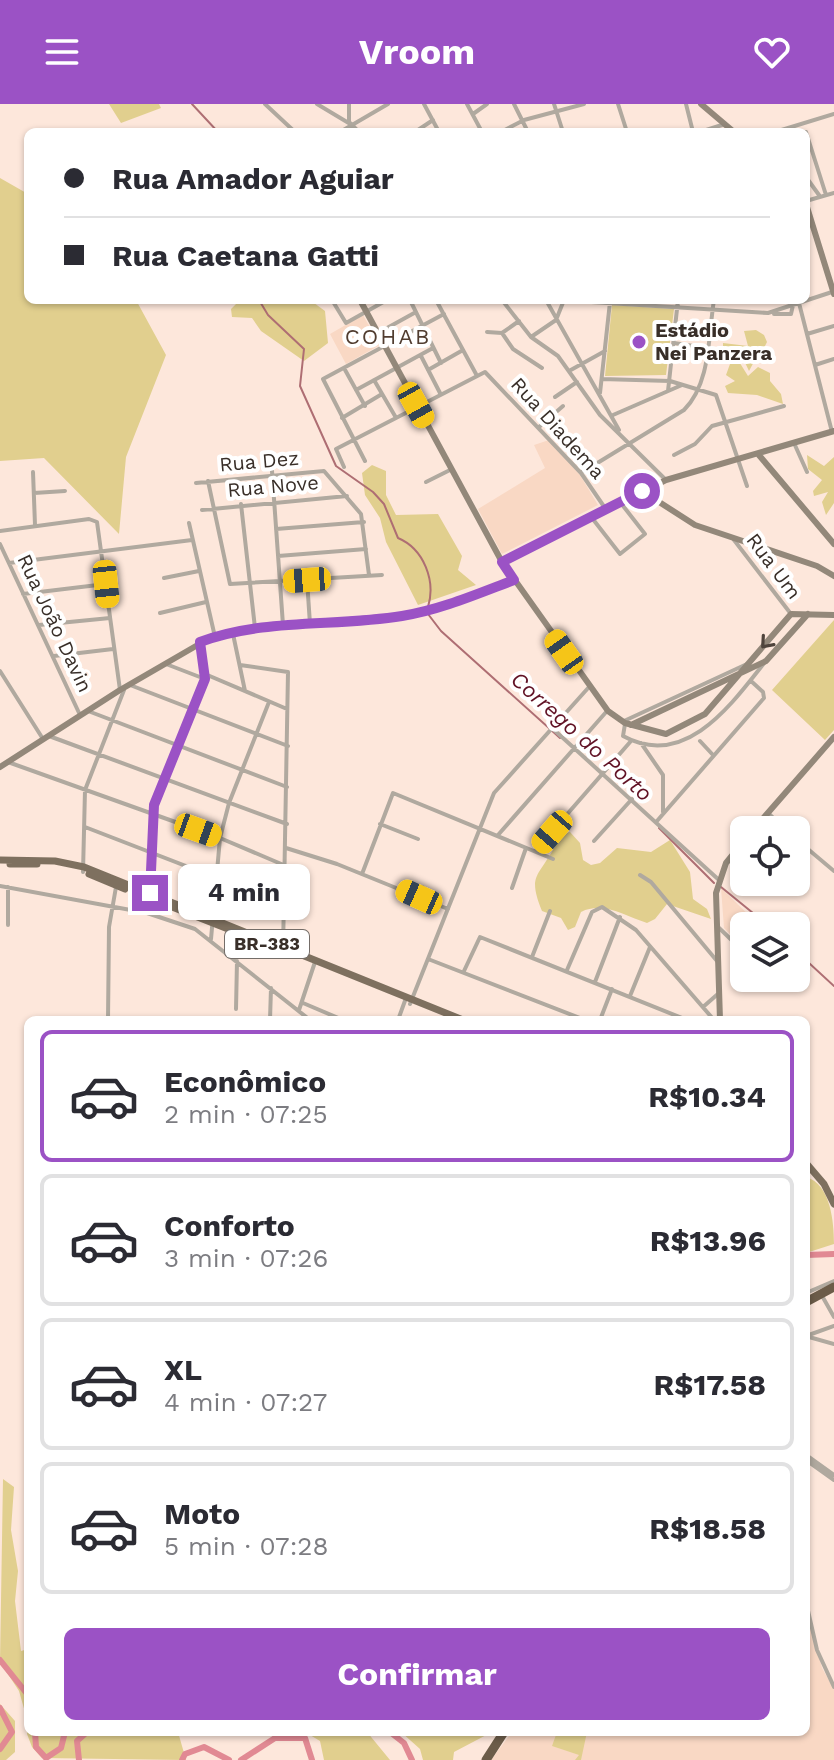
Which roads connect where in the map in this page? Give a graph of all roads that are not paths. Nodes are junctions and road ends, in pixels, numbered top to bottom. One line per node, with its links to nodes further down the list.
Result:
1 (275, 104): 14 (street)
2 (317, 104): 22 (street)
3 (349, 104): 22 (street)
4 (388, 104): 22 (street)
5 (424, 104): 18 (street)
6 (467, 104): 16 (street)
7 (487, 104): 16 (street)
8 (514, 104): 19 (street)
9 (554, 104): 15 (street)
10 (584, 104): 15 (street)
11 (618, 104): 32 (street)
12 (686, 104): 33 (street)
13 (701, 104): 21 (street)
14 (266, 106): 23 (street)
15 (556, 112): 19 (street); 31 (street)
16 (473, 114): 28 (street)
17 (834, 114): 20 (street)
18 (433, 120): 26 (street); 27 (street)
19 (524, 120): 29 (street); 30 (street)
20 (803, 123): 36 (street); 37 (street)
21 (725, 124): 34 (street); 35 (street)
22 (352, 125): 24 (street); 25 (street)
23 (291, 128)
24 (347, 128)
25 (355, 128)
26 (421, 128)
27 (437, 128)
28 (480, 128)
29 (509, 128)
30 (527, 128)
31 (562, 128)
32 (626, 128)
33 (692, 128)
34 (712, 128)
35 (730, 128)
36 (787, 128)
37 (805, 128)
38 (810, 145): 42 (street)
39 (810, 183): 41 (street)
40 (834, 193): 42 (street)
41 (819, 195): 42 (street); 43 (street)
42 (826, 195)
43 (810, 200)
44 (810, 215): 45 (street)
45 (833, 293): 46 (street)
46 (810, 300)
47 (336, 304): 61 (street)
48 (362, 304): 61 (street)
49 (380, 304): 61 (street)
50 (412, 304): 62 (street)
51 (438, 304): 63 (street)
52 (507, 304): 65 (street)
53 (548, 304): 64 (street)
54 (561, 304): 64 (street)
55 (610, 304): 78 (street)
56 (678, 304): 73 (street)
57 (684, 304): 60 (street)
58 (713, 304): 60 (street)
59 (796, 304): 60 (street); 71 (street)
60 (712, 309): 76 (street)
61 (366, 312): 69 (street)
62 (416, 312): 66 (street); 69 (street)
63 (444, 314): 66 (street); 77 (street)
64 (556, 320): 72 (street); 82 (street)
65 (519, 321): 70 (street); 72 (street)
66 (422, 326): 74 (street); 75 (street)
67 (834, 326): 71 (street)
68 (487, 332): 70 (street)
69 (378, 333): 74 (street)
70 (502, 333): 86 (street)
71 (807, 334): 83 (street)
72 (531, 337): 88 (street)
73 (674, 343): 76 (street); 92 (street)
74 (384, 346): 84 (street); 85 (street)
75 (433, 348): 79 (street); 81 (street)
76 (707, 348): 95 (street)
77 (463, 350): 81 (street); 89 (street)
78 (605, 351): 82 (street); 90 (street)
79 (420, 355): 85 (street); 87 (street)
80 (834, 359): 83 (street)
81 (441, 363): 87 (street)
82 (582, 363): 88 (street); 100 (street)
83 (815, 365): 112 (street)
84 (344, 368): 96 (street); 108 (street)
85 (397, 368): 91 (street); 102 (street)
86 (542, 368)
87 (428, 370): 98 (street)
88 (569, 371): 93 (street)
89 (476, 374): 98 (street); 110 (street, Rua Diadema)
90 (602, 379): 92 (street); 100 (street)
91 (374, 380): 96 (street); 99 (street)
92 (670, 381): 94 (street); 97 (street)
93 (577, 382): 101 (street); 111 (street)
94 (684, 383): 95 (street); 97 (street)
95 (699, 389): 109 (street); 114 (street)
96 (356, 390): 103 (street)
97 (668, 391): 106 (street)
98 (440, 393): 102 (street)
99 (382, 394): 103 (street); 107 (street)
100 (600, 396): 106 (street)
101 (555, 397)
102 (416, 405): 107 (street); 122 (street)
103 (365, 406): 108 (street)
104 (563, 406): 110 (street)
105 (784, 406): 109 (street)
106 (612, 415): 111 (street)
107 (395, 416): 113 (street)
108 (342, 418): 113 (street)
109 (724, 422): 117 (street); 119 (street)
110 (539, 427): 125 (street, Rua Diadema)
111 (620, 432): 114 (street)
112 (833, 432): 115 (street)
113 (352, 439): 120 (street); 121 (street)
114 (630, 442): 125 (street); 127 (street)
115 (794, 443): 116 (street); 124 (street)
116 (758, 454): 119 (street); 151 (street)
117 (674, 455)
118 (271, 457): 126 (street)
119 (736, 460): 127 (street); 131 (street)
120 (365, 461)
121 (344, 467)
122 (452, 469): 129 (street); 155 (street)
123 (33, 472): 134 (street)
124 (807, 472)
125 (581, 473): 140 (street, Rua Diadema)
126 (273, 475): 128 (street, Rua Dez); 135 (street, Rua Dez); 136 (street)
127 (666, 480): 133 (street)
128 (208, 481): 130 (street, Rua Dez); 139 (street)
129 (426, 482)
130 (196, 483)
131 (747, 486)
132 (65, 491): 134 (street)
133 (642, 491): 137 (street); 148 (street)
134 (34, 493): 145 (street)
135 (347, 496): 136 (street, Rua Nove); 143 (street)
136 (275, 501): 138 (street, Rua Nove); 146 (street)
137 (620, 501): 140 (street); 142 (street)
138 (241, 504): 139 (street, Rua Nove); 166 (street)
139 (213, 508): 141 (street, Rua Nove); 166 (street)
140 (605, 508): 142 (street)
141 (202, 510)
142 (590, 516): 155 (street)
143 (364, 522): 146 (street); 152 (street)
144 (189, 523): 149 (street)
145 (35, 525): 147 (street); 153 (street)
146 (276, 529): 154 (street)
147 (0, 531)
148 (732, 537): 160 (street); 170 (street, Rua Um)
149 (192, 540): 153 (street); 157 (street)
150 (0, 544): 156 (street, Rua João Davin)
151 (834, 544)
152 (366, 549): 154 (street); 158 (street)
153 (103, 554): 156 (street); 165 (street)
154 (278, 556): 164 (street)
155 (502, 562): 163 (street)
156 (9, 563): 167 (street, Rua João Davin)
157 (199, 571): 161 (street); 168 (street)
158 (369, 575): 159 (street); 162 (street)
159 (382, 575)
160 (834, 576)
161 (164, 578)
162 (307, 580): 164 (street); 174 (street)
163 (514, 580): 174 (street); 192 (street)
164 (279, 582): 166 (street); 176 (street)
165 (106, 584): 167 (street); 173 (street)
166 (252, 584): 177 (street)
167 (23, 594): 175 (street, Rua João Davin)
168 (206, 602): 169 (street); 179 (street)
169 (160, 613)
170 (791, 614): 171 (street); 185 (street, one-way to 185)
171 (808, 614): 172 (street); 183 (street)
172 (834, 615)
173 (110, 618): 175 (street); 181 (street)
174 (310, 624): 176 (street)
175 (39, 625): 182 (street, Rua João Davin)
176 (283, 625): 177 (street)
177 (255, 628): 178 (street)
178 (233, 634): 179 (street); 186 (street)
179 (215, 637): 180 (street)
180 (200, 642): 184 (street); 189 (street)
181 (113, 649): 182 (street); 191 (street)
182 (54, 656): 199 (street, Rua João Davin)
183 (766, 661): 188 (street); 190 (street)
184 (164, 663): 189 (street); 191 (street)
185 (749, 663): 188 (street); 201 (street)
186 (240, 665): 193 (street); 196 (street)
187 (0, 671): 206 (street)
188 (740, 672): 201 (street); 201 (street)
189 (205, 677): 193 (street); 195 (street)
190 (750, 681): 203 (street); 215 (street)
191 (125, 687): 195 (street); 197 (street); 200 (street)
192 (589, 687): 198 (street); 202 (street)
193 (245, 691): 194 (street)
194 (269, 702): 196 (street); 204 (street)
195 (193, 709): 204 (street); 210 (street)
196 (288, 709): 212 (street)
197 (88, 711): 199 (street); 200 (street)
198 (608, 711): 201 (street); 213 (street)
199 (80, 715): 206 (street)
200 (111, 720): 210 (street); 214 (street)
201 (626, 723): 208 (street)
202 (550, 729): 213 (street); 234 (street)
203 (701, 732): 205 (street); 209 (street)
204 (256, 733): 212 (street); 218 (street)
205 (694, 736): 209 (street); 211 (street)
206 (46, 737): 214 (street); 216 (street)
207 (834, 737): 225 (street)
208 (631, 741): 211 (street); 219 (street)
209 (700, 741): 215 (street)
210 (177, 743): 218 (street); 220 (street)
211 (641, 743): 226 (street)
212 (288, 746): 221 (street)
213 (573, 749): 219 (street); 235 (street)
214 (98, 754): 220 (street); 222 (street)
215 (713, 755): 226 (street)
216 (8, 762): 217 (street); 222 (street)
217 (0, 767)
218 (242, 770): 221 (street); 224 (street)
219 (602, 774): 223 (street); 241 (street)
220 (163, 779): 224 (street); 227 (street)
221 (287, 787): 231 (street)
222 (85, 790): 227 (street); 233 (street)
223 (631, 800): 230 (street); 238 (street)
224 (229, 803): 231 (street); 236 (street)
225 (768, 813): 228 (street); 229 (street)
226 (663, 814): 230 (street)
227 (154, 815): 236 (street); 243 (street)
228 (765, 816)
229 (771, 816)
230 (657, 821): 253 (street)
231 (287, 824): 239 (street)
232 (380, 824): 234 (street); 237 (street); 250 (street)
233 (85, 827): 243 (street); 248 (street)
234 (479, 828): 235 (street); 263 (street)
235 (498, 835): 240 (street)
236 (220, 838): 247 (street); 252 (street)
237 (418, 839)
238 (594, 841)
239 (286, 848): 247 (street); 250 (street)
240 (526, 848): 241 (street); 258 (street)
241 (535, 851): 244 (street)
242 (810, 851): 249 (street)
243 (152, 852): 252 (street); 259 (street)
244 (553, 859)
245 (0, 863): 248 (main road, BR-383)
246 (730, 863): 253 (street)
247 (286, 866): 261 (street)
248 (84, 870): 254 (main road, BR-383)
249 (834, 871)
250 (362, 874): 260 (street)
251 (640, 875): 276 (street)
252 (217, 876): 261 (street); 266 (street)
253 (719, 880): 268 (street)
254 (117, 883): 259 (main road, BR-383); 262 (street)
255 (0, 886): 256 (street)
256 (8, 886): 262 (street); 267 (street)
257 (422, 887): 260 (street)
258 (512, 888)
259 (149, 896): 266 (main road, BR-383)
260 (429, 901): 263 (street)
261 (284, 904): 272 (street)
262 (112, 906): 269 (street); 291 (street)
263 (448, 909): 274 (street)
264 (550, 911): 273 (street)
265 (620, 917): 271 (street); 278 (street); 280 (street)
266 (215, 920): 269 (street); 272 (main road, BR-383)
267 (8, 925)
268 (717, 926): 270 (street); 276 (street)
269 (211, 939): 275 (street)
270 (730, 939)
271 (650, 947): 284 (street); 287 (street)
272 (283, 949): 277 (main road, BR-383)
273 (532, 957): 278 (street); 279 (street)
274 (428, 959): 279 (street); 285 (street)
275 (237, 961): 281 (street); 288 (street)
276 (718, 963): 283 (street)
277 (314, 964): 285 (main road, BR-383); 286 (street)
278 (567, 970): 280 (street)
279 (464, 971): 290 (street)
280 (595, 982): 282 (street)
281 (271, 988): 289 (street); 292 (street)
282 (612, 989): 284 (street); 299 (street)
283 (719, 993): 287 (street); 302 (street)
284 (630, 996): 300 (street)
285 (408, 1001): 295 (street); 296 (main road, BR-383)
286 (303, 1003): 289 (street); 294 (street)
287 (703, 1007): 301 (street)
288 (236, 1009)
289 (299, 1010): 293 (street)
290 (562, 1011): 297 (street); 298 (street)
291 (108, 1016)
292 (270, 1016)
293 (306, 1016)
294 (334, 1016)
295 (400, 1016)
296 (447, 1016)
297 (560, 1016)
298 (575, 1016)
299 (602, 1016)
300 (678, 1016)
301 (713, 1016)
302 (717, 1016)
303 (810, 1168): 304 (main road)
304 (834, 1204)
305 (834, 1281): 307 (street)
306 (834, 1287): 308 (highway)
307 (810, 1291)
308 (821, 1292): 309 (highway); 310 (street)
309 (810, 1299)
310 (834, 1317)
311 (834, 1326): 312 (street)
312 (810, 1335)
313 (810, 1337): 314 (street)
314 (834, 1344)
315 (810, 1460): 316 (street)
316 (834, 1478)
317 (810, 1619): 318 (street)
318 (834, 1687)
319 (501, 1736): 320 (highway)
320 (486, 1760)

